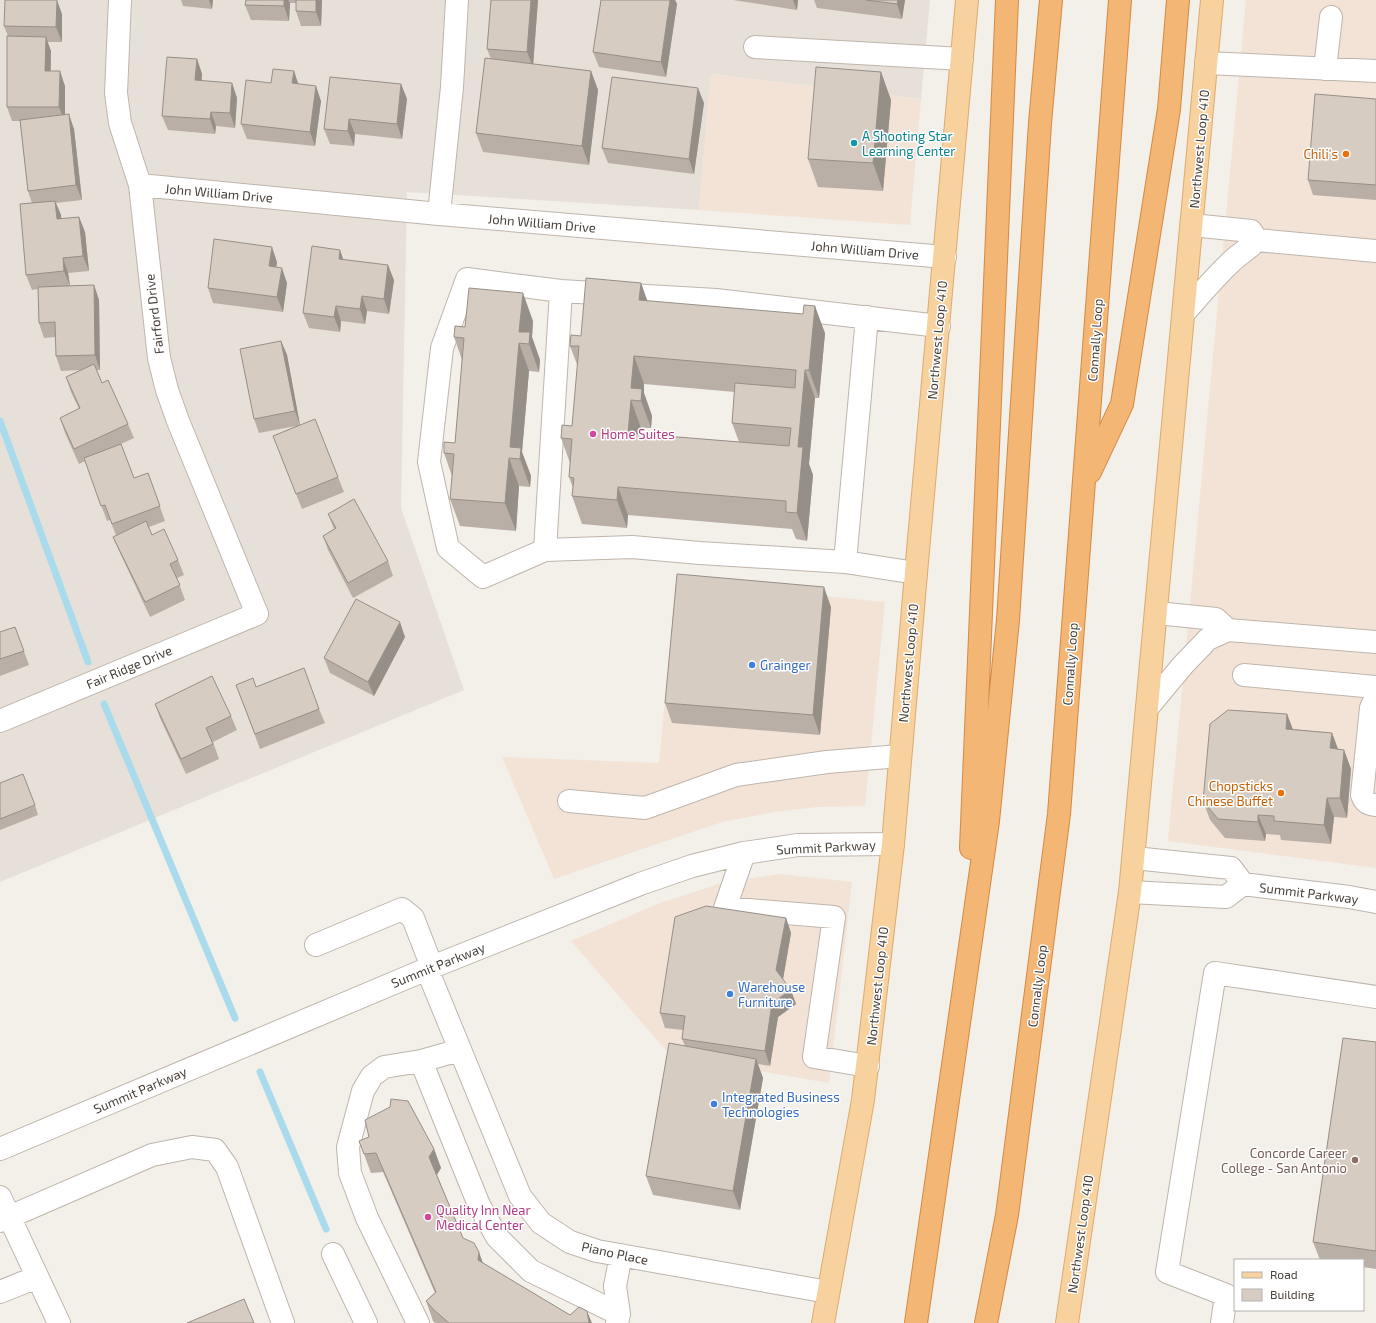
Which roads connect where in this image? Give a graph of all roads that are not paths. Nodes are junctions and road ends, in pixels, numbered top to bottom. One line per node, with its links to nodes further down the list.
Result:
1 (120, 0): 15 (street, Fairford Drive)
2 (457, 0): 16 (street)
3 (967, 0): 11 (main road, Northwest Loop 410)
4 (1007, 0): 50 (highway)
5 (1051, 0): 50 (highway)
6 (1120, 0): 25 (highway, Connally Loop)
7 (1178, 0): 25 (highway)
8 (1212, 0): 12 (main road, Northwest Loop 410)
9 (1331, 17): 13 (street)
10 (755, 47): 11 (street)
11 (962, 59): 20 (main road, Northwest Loop 410)
12 (1206, 63): 13 (street); 17 (main road, Northwest Loop 410)
13 (1325, 69): 14 (street)
14 (1376, 71)
15 (140, 186): 16 (street, John William Drive); 29 (street, Fairford Drive)
16 (439, 214): 20 (street, John William Drive)
17 (1192, 225): 18 (street); 22 (main road, Northwest Loop 410)
18 (1257, 240): 19 (street); 22 (street)
19 (1376, 251)
20 (945, 256): 24 (main road, Northwest Loop 410)
21 (561, 291): 23 (street); 26 (street); 26 (street)
22 (1184, 313): 30 (main road, Northwest Loop 410)
23 (867, 317): 24 (street); 27 (street)
24 (939, 326): 28 (main road, Northwest Loop 410)
25 (1084, 486): 70 (highway, Connally Loop)
26 (546, 550): 27 (street)
27 (845, 562): 28 (street)
28 (916, 573): 39 (main road, Northwest Loop 410)
29 (257, 614): 37 (street, Fair Ridge Drive)
30 (1157, 614): 31 (street); 36 (main road, Northwest Loop 410)
31 (1228, 630): 32 (street); 36 (street)
32 (1376, 642)
33 (1244, 675): 34 (street)
34 (1376, 687)
35 (1376, 697): 38 (street)
36 (1148, 707): 44 (main road, Northwest Loop 410)
37 (0, 721)
38 (1371, 748): 41 (street)
39 (900, 756): 40 (street); 42 (main road, Northwest Loop 410)
40 (569, 801)
41 (1376, 805)
42 (893, 844): 43 (street, Summit Parkway); 54 (main road, Northwest Loop 410)
43 (744, 853): 49 (street, Summit Parkway); 54 (street)
44 (1134, 858): 45 (street, Summit Parkway); 46 (main road, Northwest Loop 410)
45 (1243, 884): 46 (street, Summit Parkway); 47 (street, Summit Parkway)
46 (1130, 892): 71 (main road, Northwest Loop 410)
47 (1376, 902)
48 (316, 945): 49 (street, Piano Place)
49 (429, 968): 52 (street, Piano Place); 55 (street, Summit Parkway)
50 (966, 973): 69 (highway)
51 (1376, 997): 72 (street)
52 (460, 1050): 53 (street); 59 (street, Piano Place)
53 (421, 1061): 63 (street); 67 (street)
54 (868, 1066): 62 (main road, Northwest Loop 410)
55 (0, 1149)
56 (0, 1197): 57 (street)
57 (5, 1220): 60 (street); 65 (street)
58 (333, 1254): 66 (street)
59 (621, 1255): 62 (street, Piano Place); 63 (street)
60 (37, 1277): 61 (street); 64 (street)
61 (0, 1292)
62 (828, 1292): 68 (main road, Northwest Loop 410)
63 (618, 1318)
64 (59, 1323)
65 (283, 1323)
66 (366, 1323)
67 (418, 1323)
68 (823, 1323)
69 (916, 1323)
70 (986, 1323)
71 (1068, 1323)
72 (1222, 1323)

